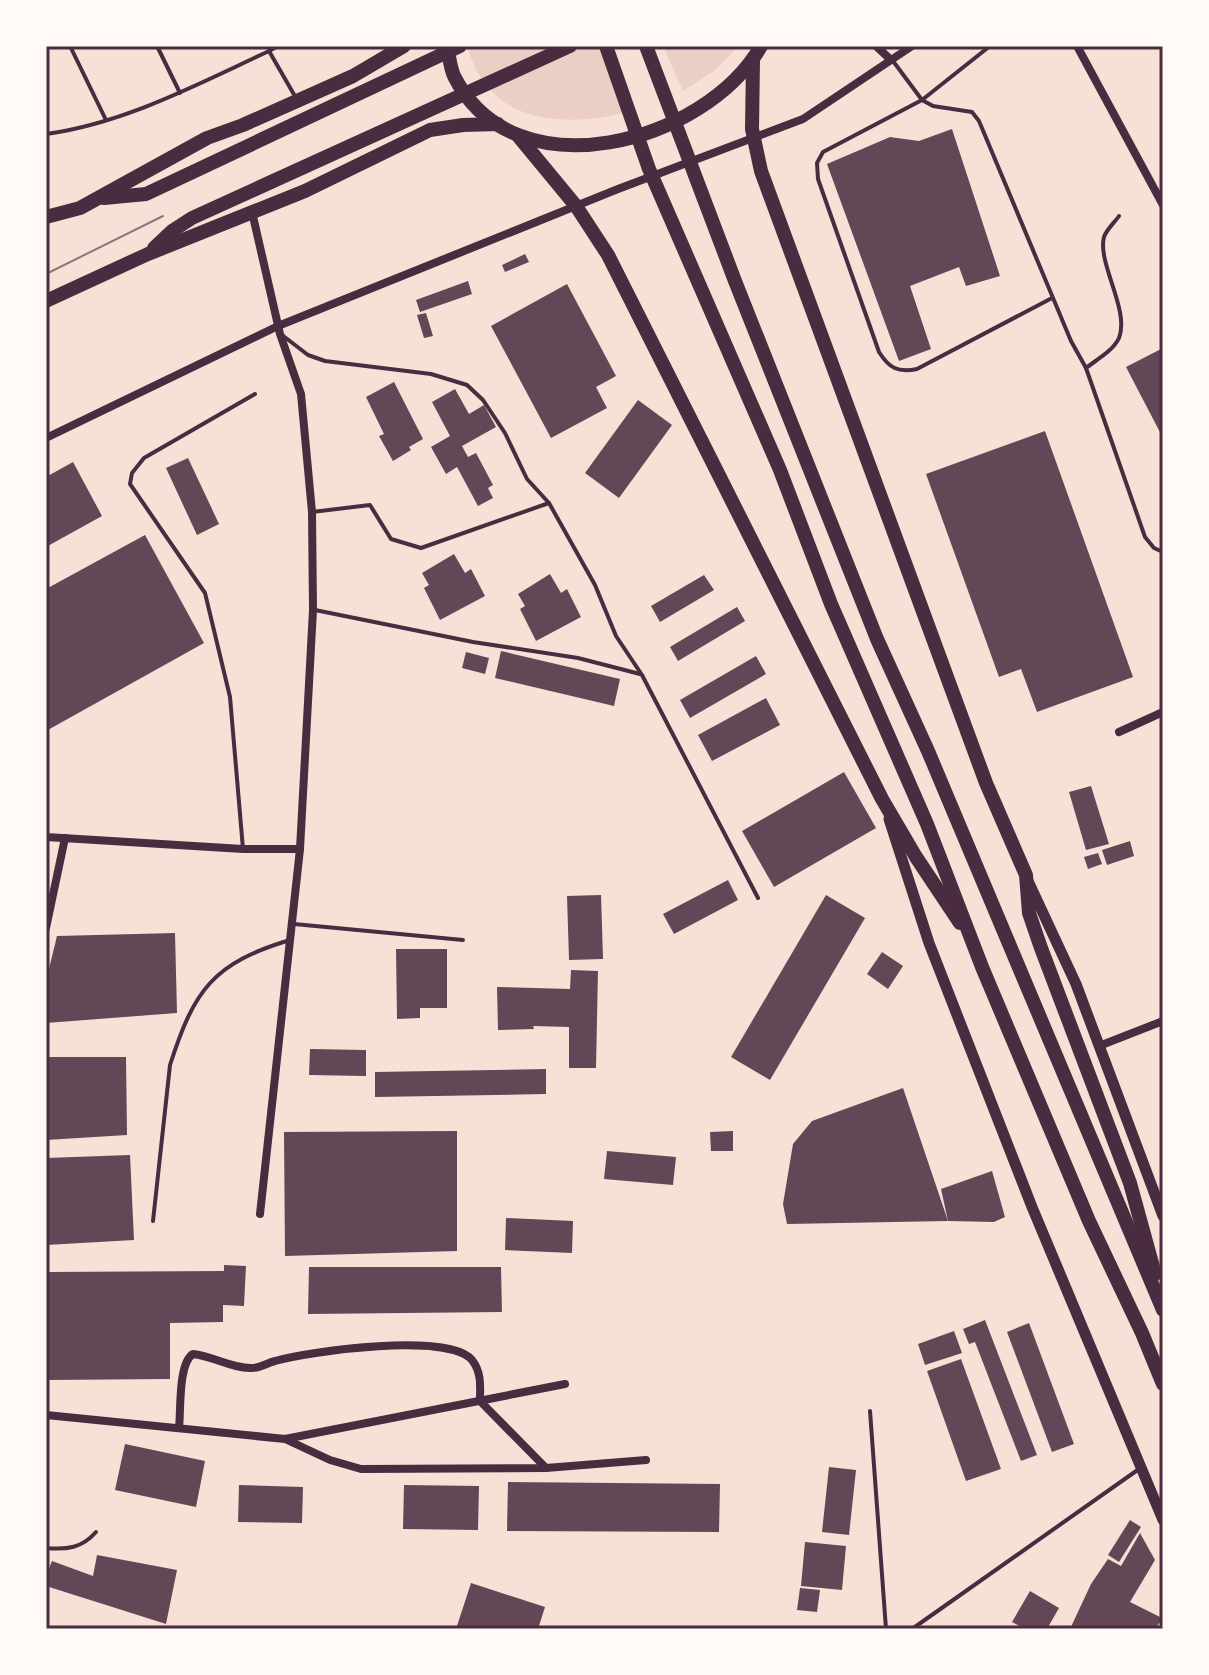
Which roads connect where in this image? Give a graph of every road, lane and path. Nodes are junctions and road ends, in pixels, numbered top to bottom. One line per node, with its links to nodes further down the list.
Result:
1 (70, 46): 21 (lane)
2 (157, 46): 18 (lane)
3 (278, 46): 15 (lane)
4 (404, 46): 19 (main road)
5 (447, 46): 22 (main road)
6 (460, 46): 26 (main road)
7 (570, 46): 32 (main road)
8 (606, 46): 57 (main road)
9 (646, 46): 63 (main road)
10 (761, 46): 17 (main road)
11 (876, 46): 16 (street)
12 (912, 46): 16 (street)
13 (990, 46): 20 (lane)
14 (1077, 46): 27 (street)
15 (269, 51): 18 (lane); 19 (lane)
16 (891, 60): 20 (lane); 25 (street)
17 (753, 61): 24 (main road); 25 (main road)
18 (180, 93): 21 (lane)
19 (298, 100): 26 (main road)
20 (922, 100): 33 (lane); 33 (lane)
21 (106, 120): 23 (lane)
22 (498, 124): 24 (main road); 29 (main road)
23 (46, 134)
24 (519, 137): 28 (main road)
25 (754, 138): 28 (street); 51 (main road)
26 (100, 198): 31 (main road)
27 (1163, 205)
28 (576, 206): 35 (street); 46 (main road)
29 (252, 212): 32 (main road); 35 (street)
30 (1119, 216): 36 (lane)
31 (46, 217)
32 (148, 254): 34 (main road)
33 (1052, 298): 36 (lane)
34 (46, 301)
35 (279, 330): 38 (street); 39 (lane); 40 (street)
36 (1086, 368): 41 (lane)
37 (255, 394): 49 (lane)
38 (46, 438)
39 (549, 503): 40 (lane); 43 (lane)
40 (312, 512): 42 (street)
41 (1163, 552)
42 (313, 610): 43 (lane); 50 (street)
43 (642, 675): 52 (lane)
44 (1163, 712): 45 (street)
45 (1119, 732)
46 (882, 799): 57 (main road); 73 (street)
47 (46, 837): 48 (street)
48 (65, 838): 49 (street); 54 (street)
49 (243, 849): 50 (street)
50 (300, 849): 53 (street)
51 (1026, 875): 59 (street); 63 (main road)
52 (758, 898)
53 (294, 924): 55 (street); 56 (lane)
54 (46, 928)
55 (292, 939): 60 (street); 62 (lane)
56 (463, 940)
57 (975, 945): 65 (main road)
58 (1163, 1021): 59 (street)
59 (1099, 1046): 61 (street)
60 (260, 1214)
61 (1163, 1216)
62 (153, 1221)
63 (1163, 1308)
64 (565, 1384): 66 (street)
65 (1163, 1384)
66 (480, 1401): 69 (street); 70 (street); 72 (street)
67 (870, 1411): 77 (lane)
68 (46, 1415): 69 (street)
69 (179, 1428): 70 (street)
70 (285, 1439): 72 (street)
71 (646, 1460): 72 (street)
72 (546, 1468)
73 (1141, 1468): 74 (street); 78 (lane)
74 (1163, 1520)
75 (96, 1532): 76 (lane)
76 (46, 1548)
77 (886, 1629)
78 (912, 1629)

